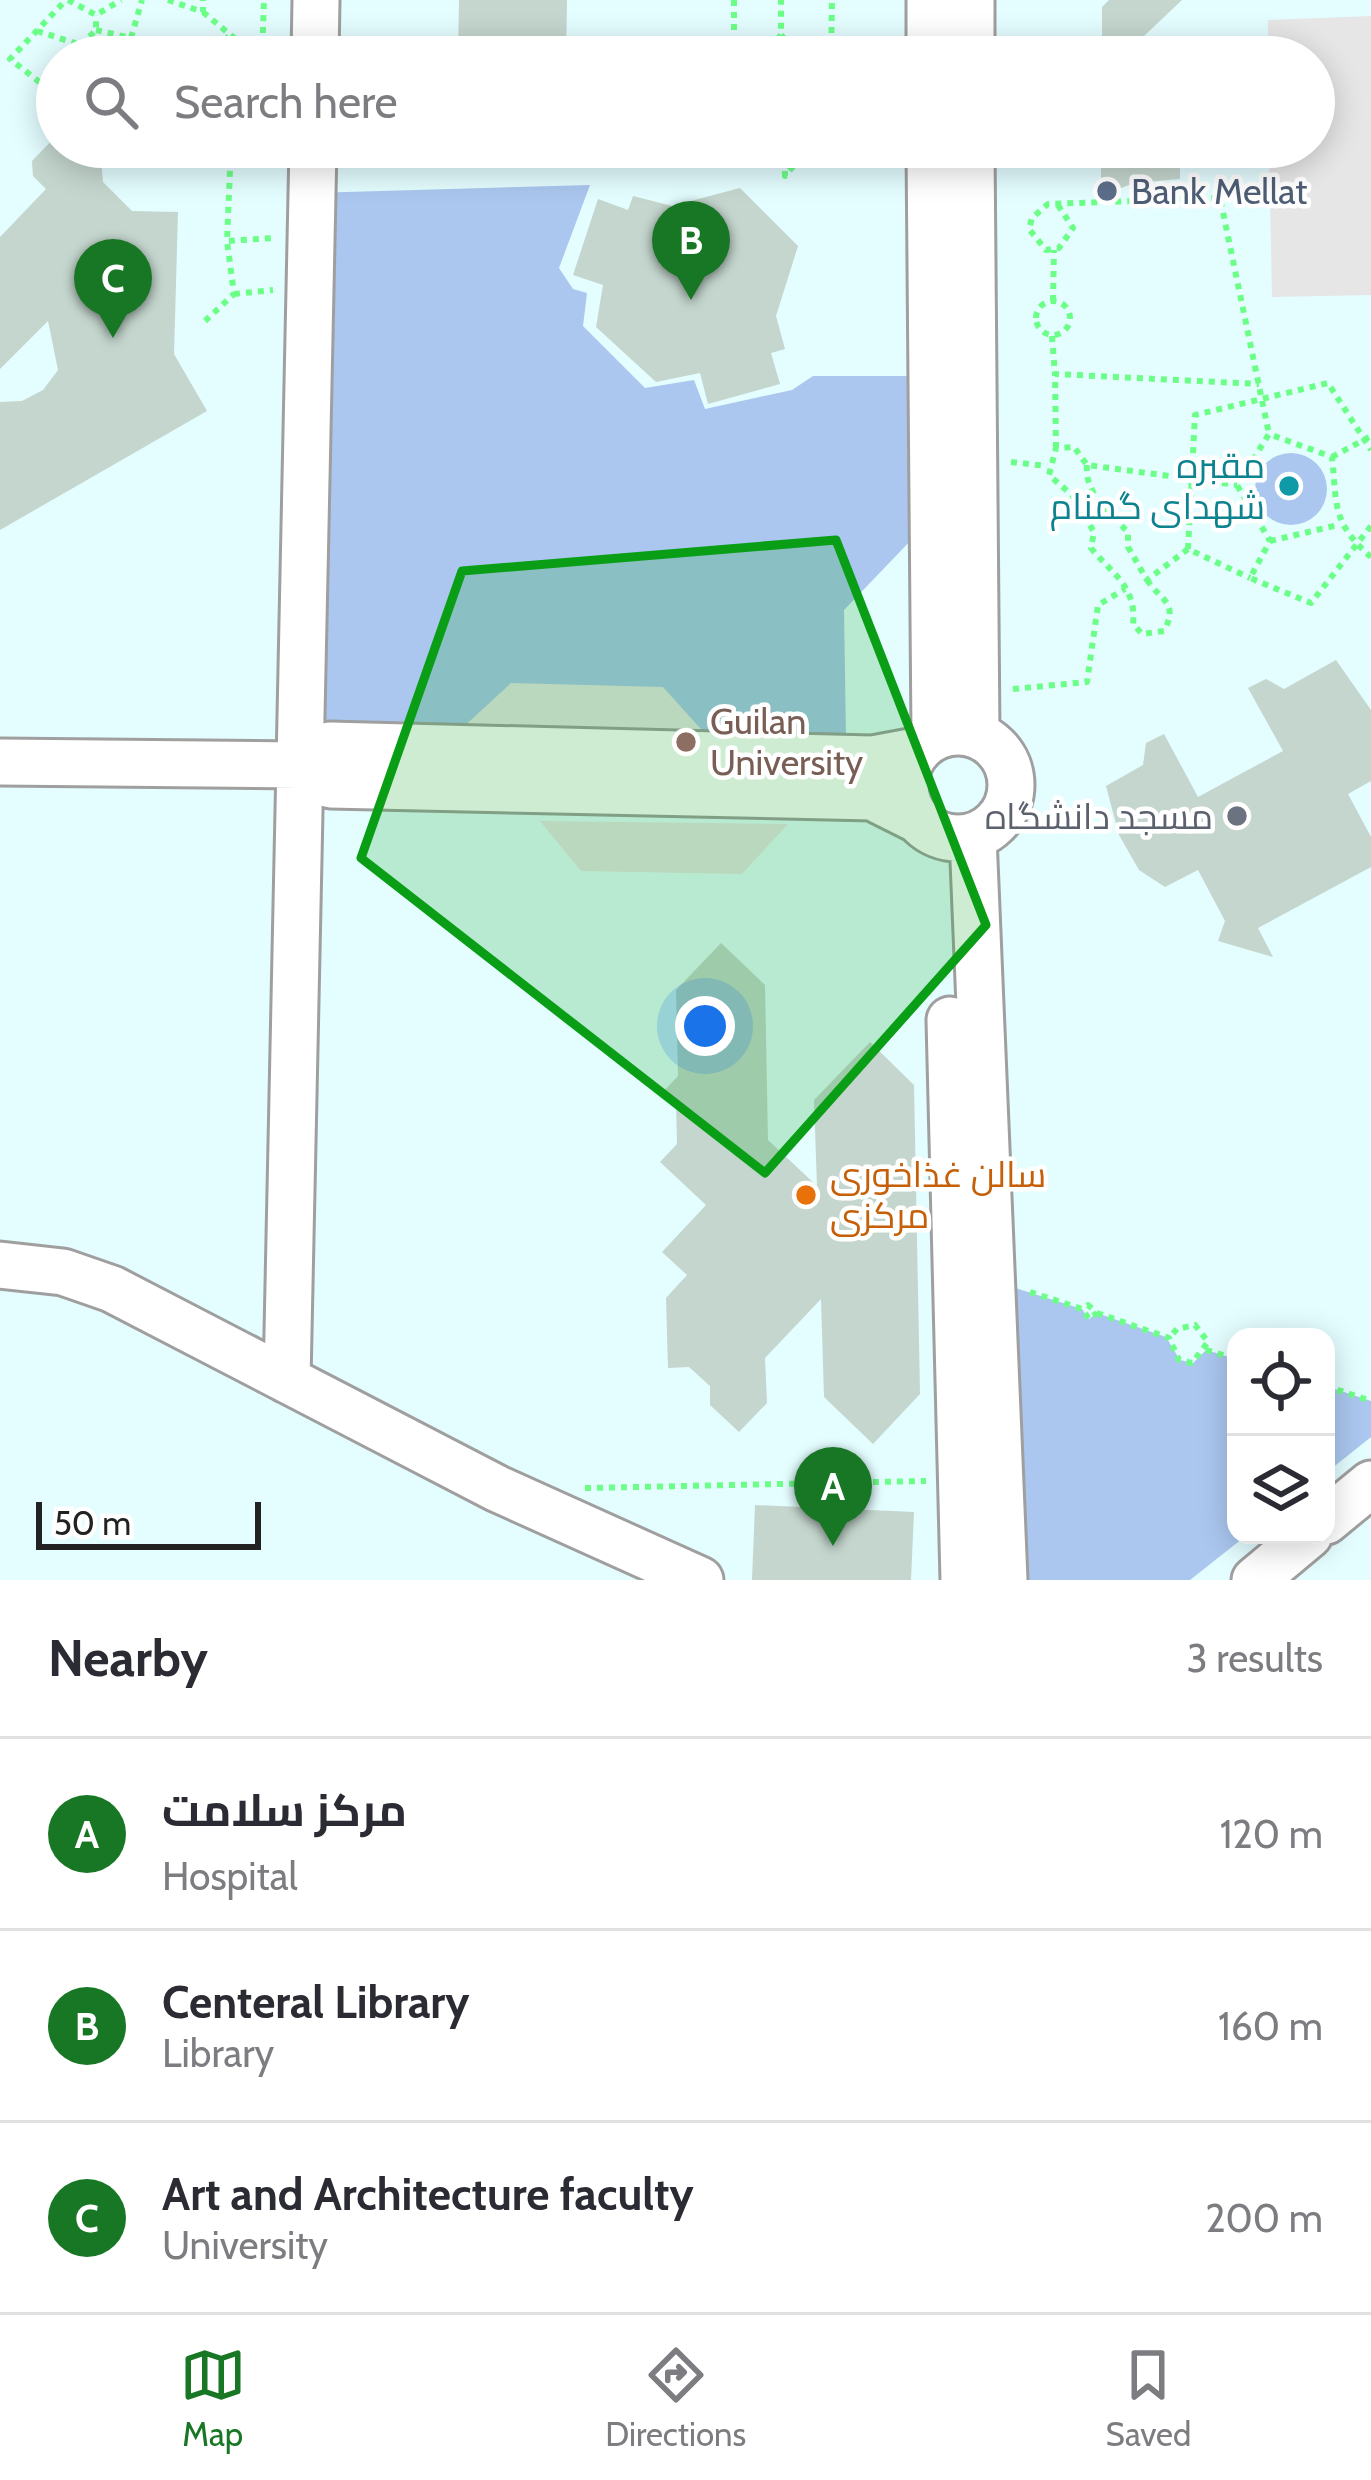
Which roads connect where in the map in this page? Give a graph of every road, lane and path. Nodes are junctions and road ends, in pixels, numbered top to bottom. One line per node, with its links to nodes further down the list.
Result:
1 (67, 0): 14 (path); 16 (path)
2 (121, 0): 14 (path)
3 (142, 0): 22 (path)
4 (168, 0): 13 (path)
5 (203, 0): 13 (path)
6 (264, 0): 23 (path)
7 (316, 0): 24 (lane)
8 (734, 0): 25 (path)
9 (781, 0): 18 (path)
10 (832, 0): 26 (path)
11 (930, 0): 27 (lane)
12 (971, 0): 28 (lane)
13 (203, 12): 17 (path)
14 (96, 14): 15 (path)
15 (96, 30): 20 (path); 21 (path)
16 (37, 31): 19 (path); 29 (path)
17 (230, 35)
18 (781, 35)
19 (53, 36)
20 (90, 36)
21 (122, 36)
22 (132, 36)
23 (261, 36)
24 (315, 36)
25 (734, 36)
26 (831, 36)
27 (930, 36)
28 (971, 36)
29 (36, 79)
30 (230, 168): 38 (path)
31 (312, 168): 70 (lane)
32 (941, 168): 35 (lane)
33 (971, 168): 35 (lane)
34 (1058, 205): 36 (path); 39 (path); 46 (path)
35 (971, 225): 36 (path); 68 (lane)
36 (1029, 229): 39 (path)
37 (278, 237): 38 (path)
38 (227, 241): 41 (path)
39 (1054, 249): 42 (path)
40 (278, 290): 41 (path)
41 (235, 294): 43 (path)
42 (1053, 301): 44 (path); 44 (path)
43 (205, 320)
44 (1052, 336): 45 (path)
45 (1055, 374): 46 (path); 50 (path)
46 (1259, 384): 47 (path)
47 (1262, 399): 48 (path); 49 (path); 56 (path)
48 (1269, 434): 52 (path); 57 (path)
49 (1368, 438): 51 (path); 52 (path)
50 (1056, 448): 54 (path); 55 (path)
51 (1371, 450)
52 (1332, 457): 58 (path)
53 (996, 460): 55 (path)
54 (1087, 465): 56 (path); 65 (path)
55 (1048, 466): 66 (path)
56 (1191, 479): 57 (path); 62 (path)
57 (1237, 485): 60 (path)
58 (1338, 526): 60 (path); 61 (path)
59 (1371, 526): 61 (path)
60 (1270, 541): 64 (path)
61 (1356, 544): 63 (path); 64 (path)
62 (1188, 549): 64 (path); 65 (path)
63 (1371, 557)
64 (1250, 578)
65 (1147, 580): 66 (path)
66 (1125, 590): 67 (path)
67 (997, 690)
68 (942, 740): 70 (lane); 71 (lane); 71 (lane)
69 (0, 762): 70 (lane)
70 (298, 764): 71 (lane); 77 (lane)
71 (944, 831): 80 (lane); 87 (lane)
72 (0, 1265): 77 (lane)
73 (1028, 1291): 74 (path)
74 (1169, 1338): 75 (path); 75 (path)
75 (1206, 1350): 76 (path)
76 (1227, 1356)
77 (287, 1380): 85 (lane)
78 (1335, 1389): 79 (path)
79 (1371, 1401)
80 (964, 1480): 82 (path); 86 (lane)
81 (1371, 1484): 83 (lane)
82 (569, 1488)
83 (1335, 1514)
84 (1299, 1544): 88 (lane)
85 (700, 1580)
86 (964, 1580)
87 (1004, 1580)
88 (1255, 1580)

